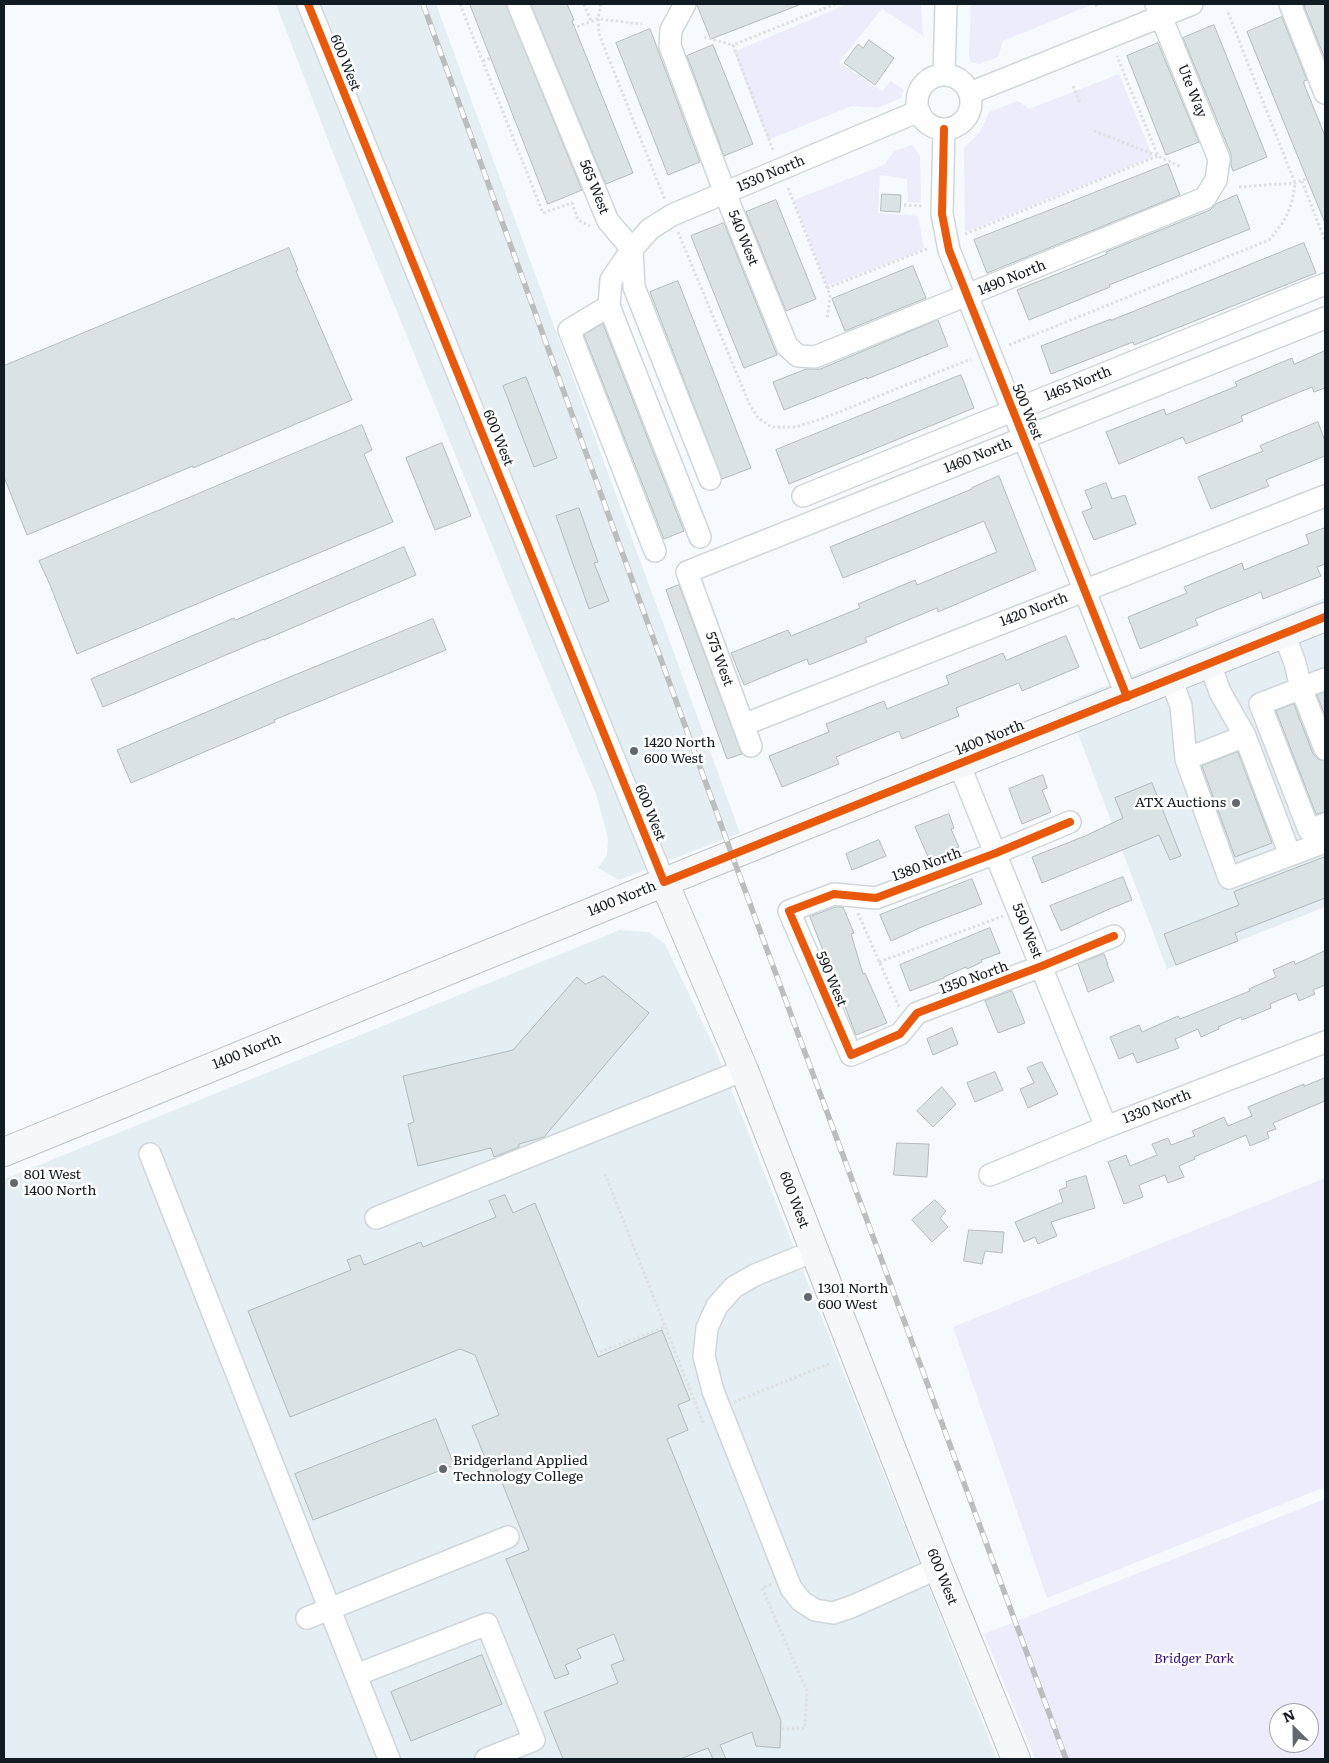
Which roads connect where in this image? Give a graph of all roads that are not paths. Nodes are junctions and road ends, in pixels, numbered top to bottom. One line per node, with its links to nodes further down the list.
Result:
1 (308, 4): 48 (street, 600 West)
2 (518, 4): 15 (street, 565 West)
3 (685, 4): 14 (street, 540 West)
4 (946, 4): 8 (street)
5 (1192, 4): 7 (street)
6 (1290, 4): 10 (street)
7 (1158, 10): 9 (street); 13 (street, Ute Way)
8 (944, 75): 9 (street); 11 (street)
9 (970, 93): 12 (street)
10 (1325, 93)
11 (919, 111): 12 (street); 14 (street, 1530 North)
12 (944, 129): 17 (street, 500 West)
13 (1216, 180): 17 (street, 1490 North)
14 (725, 193): 15 (street, 1530 North); 20 (street, 540 West)
15 (632, 249): 18 (street, 1530 North); 23 (street)
16 (1325, 284): 21 (street, 1465 North)
17 (968, 296): 20 (street, 1490 North); 21 (street, 500 West)
18 (609, 306): 26 (street); 27 (street)
19 (1325, 318): 22 (street, 1460 North)
20 (798, 356)
21 (1013, 410): 22 (street, 500 West); 24 (street, 1465 North)
22 (1024, 438): 28 (street, 1460 North); 29 (street, 500 West)
23 (710, 479)
24 (803, 496)
25 (1325, 496): 29 (street, 1420 North)
26 (700, 536)
27 (655, 551)
28 (687, 572): 37 (street, 575 West)
29 (1086, 590): 36 (street, 500 West); 37 (street, 1420 North)
30 (1325, 617): 31 (main road, 1400 North)
31 (1284, 634): 32 (main road, 1400 North); 35 (street)
32 (1210, 664): 33 (main road, 1400 North); 38 (street)
33 (1171, 679): 36 (main road, 1400 North); 41 (street)
34 (1325, 679): 35 (street)
35 (1301, 688): 40 (street); 44 (street)
36 (1127, 697): 42 (main road, 1400 North)
37 (743, 725): 39 (street, 575 West)
38 (1244, 736): 41 (street); 47 (street)
39 (751, 746)
40 (1325, 749)
41 (1186, 759): 47 (street)
42 (959, 764): 46 (street, 550 West); 48 (main road, 1400 North)
43 (1070, 822): 46 (street, 1380 North)
44 (1325, 824)
45 (1325, 842): 47 (street)
46 (996, 853): 49 (street, 1380 North); 51 (street, 550 West)
47 (1290, 855)
48 (664, 882): 54 (main road, 600 West); 56 (main road, 1400 North)
49 (789, 912): 53 (street, 590 West)
50 (1114, 936): 51 (street, 1350 North)
51 (1042, 966): 53 (street, 1350 North); 55 (street, 550 West)
52 (1325, 1042): 55 (street, 1330 North)
53 (851, 1055)
54 (744, 1070): 59 (street); 60 (main road, 600 West)
55 (1106, 1127): 58 (street, 1330 North)
56 (4, 1152)
57 (150, 1154): 63 (street)
58 (990, 1175)
59 (376, 1218)
60 (814, 1250): 62 (main road, 600 West); 62 (street)
61 (508, 1537): 63 (street)
62 (938, 1568): 68 (main road, 600 West)
63 (330, 1609): 64 (street); 65 (street)
64 (307, 1618)
65 (356, 1675): 66 (street); 67 (street)
66 (389, 1759)
67 (486, 1759)
68 (1016, 1759)

